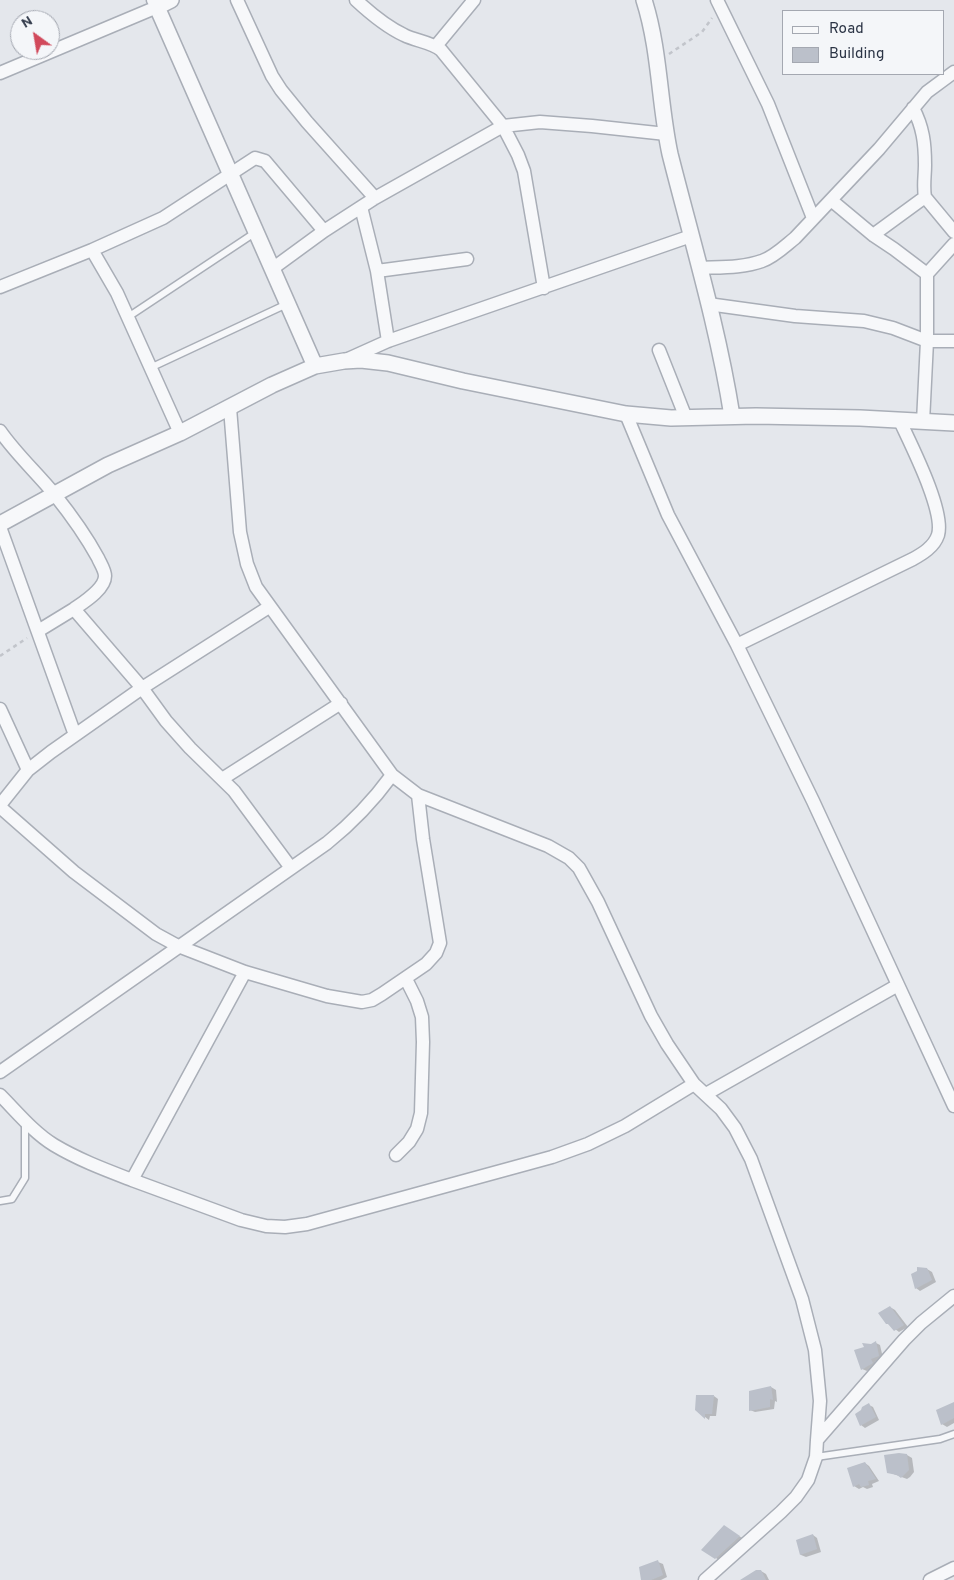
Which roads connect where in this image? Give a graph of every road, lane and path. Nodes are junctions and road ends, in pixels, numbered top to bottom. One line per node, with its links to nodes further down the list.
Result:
1 (237, 0): 16 (street)
2 (356, 0): 7 (street)
3 (474, 0): 7 (street)
4 (644, 0): 8 (street)
5 (160, 2): 10 (street); 14 (street)
6 (718, 3): 8 (path); 19 (street)
7 (436, 46): 12 (street)
8 (657, 62): 13 (street)
9 (954, 72): 11 (street)
10 (0, 73)
11 (913, 108): 15 (street); 17 (street)
12 (503, 126): 13 (street); 16 (street); 33 (street)
13 (666, 134): 24 (street)
14 (230, 174): 20 (street); 21 (street); 26 (street)
15 (925, 197): 22 (street); 23 (street)
16 (375, 198): 18 (street)
17 (831, 200): 19 (street); 23 (street)
18 (361, 207): 20 (street); 30 (street)
19 (813, 218): 28 (street)
20 (324, 231): 29 (street)
21 (256, 232): 29 (street); 36 (lane)
22 (954, 232)
23 (873, 235): 31 (street)
24 (691, 236): 28 (street); 33 (street)
25 (954, 244): 31 (street)
26 (92, 250): 32 (street); 36 (street)
27 (467, 259): 30 (street)
28 (699, 268): 35 (street)
29 (272, 269): 34 (street)
30 (377, 271): 37 (street)
31 (927, 274): 38 (street)
32 (0, 287)
33 (544, 288): 37 (street)
34 (288, 304): 42 (street); 43 (lane)
35 (708, 304): 38 (street); 46 (street)
36 (127, 317): 43 (street)
37 (388, 341): 41 (street)
38 (927, 341): 39 (street); 49 (street)
39 (954, 341)
40 (659, 350): 47 (street)
41 (344, 361): 42 (street); 45 (street)
42 (315, 366): 44 (street)
43 (150, 368): 52 (street)
44 (230, 408): 52 (street); 55 (street)
45 (626, 414): 47 (street); 58 (street)
46 (732, 416): 47 (street); 48 (street)
47 (686, 418)
48 (900, 421): 49 (street); 58 (street)
49 (923, 422): 50 (street)
50 (954, 423)
51 (0, 431): 53 (street)
52 (180, 433): 53 (street)
53 (54, 494): 54 (street); 56 (street)
54 (0, 526): 57 (street)
55 (269, 607): 60 (street); 61 (street)
56 (74, 609): 57 (street); 60 (street)
57 (38, 630): 59 (path); 63 (street)
58 (737, 645): 73 (street)
59 (0, 656)
60 (142, 688): 63 (street); 66 (street)
61 (341, 703): 65 (street); 66 (street)
62 (0, 709): 64 (street)
63 (75, 735): 64 (street)
64 (28, 770): 68 (street)
65 (392, 775): 67 (street); 69 (street)
66 (222, 779): 69 (street)
67 (418, 795): 72 (street); 75 (street)
68 (0, 806): 70 (street)
69 (291, 868): 70 (street)
70 (178, 946): 71 (street); 74 (street)
71 (245, 972): 72 (street); 81 (street)
72 (406, 979): 80 (street)
73 (898, 985): 76 (street); 78 (street)
74 (0, 1072)
75 (694, 1084): 76 (street); 81 (street)
76 (706, 1094): 85 (street)
77 (0, 1095): 79 (street)
78 (954, 1106)
79 (25, 1121): 81 (street); 82 (lane)
80 (396, 1155)
81 (132, 1180)
82 (0, 1201)
83 (954, 1296): 85 (street)
84 (954, 1434): 86 (lane)
85 (817, 1440): 86 (street)
86 (816, 1457): 88 (street)
87 (954, 1568): 89 (street)
88 (705, 1580)
89 (930, 1580)

